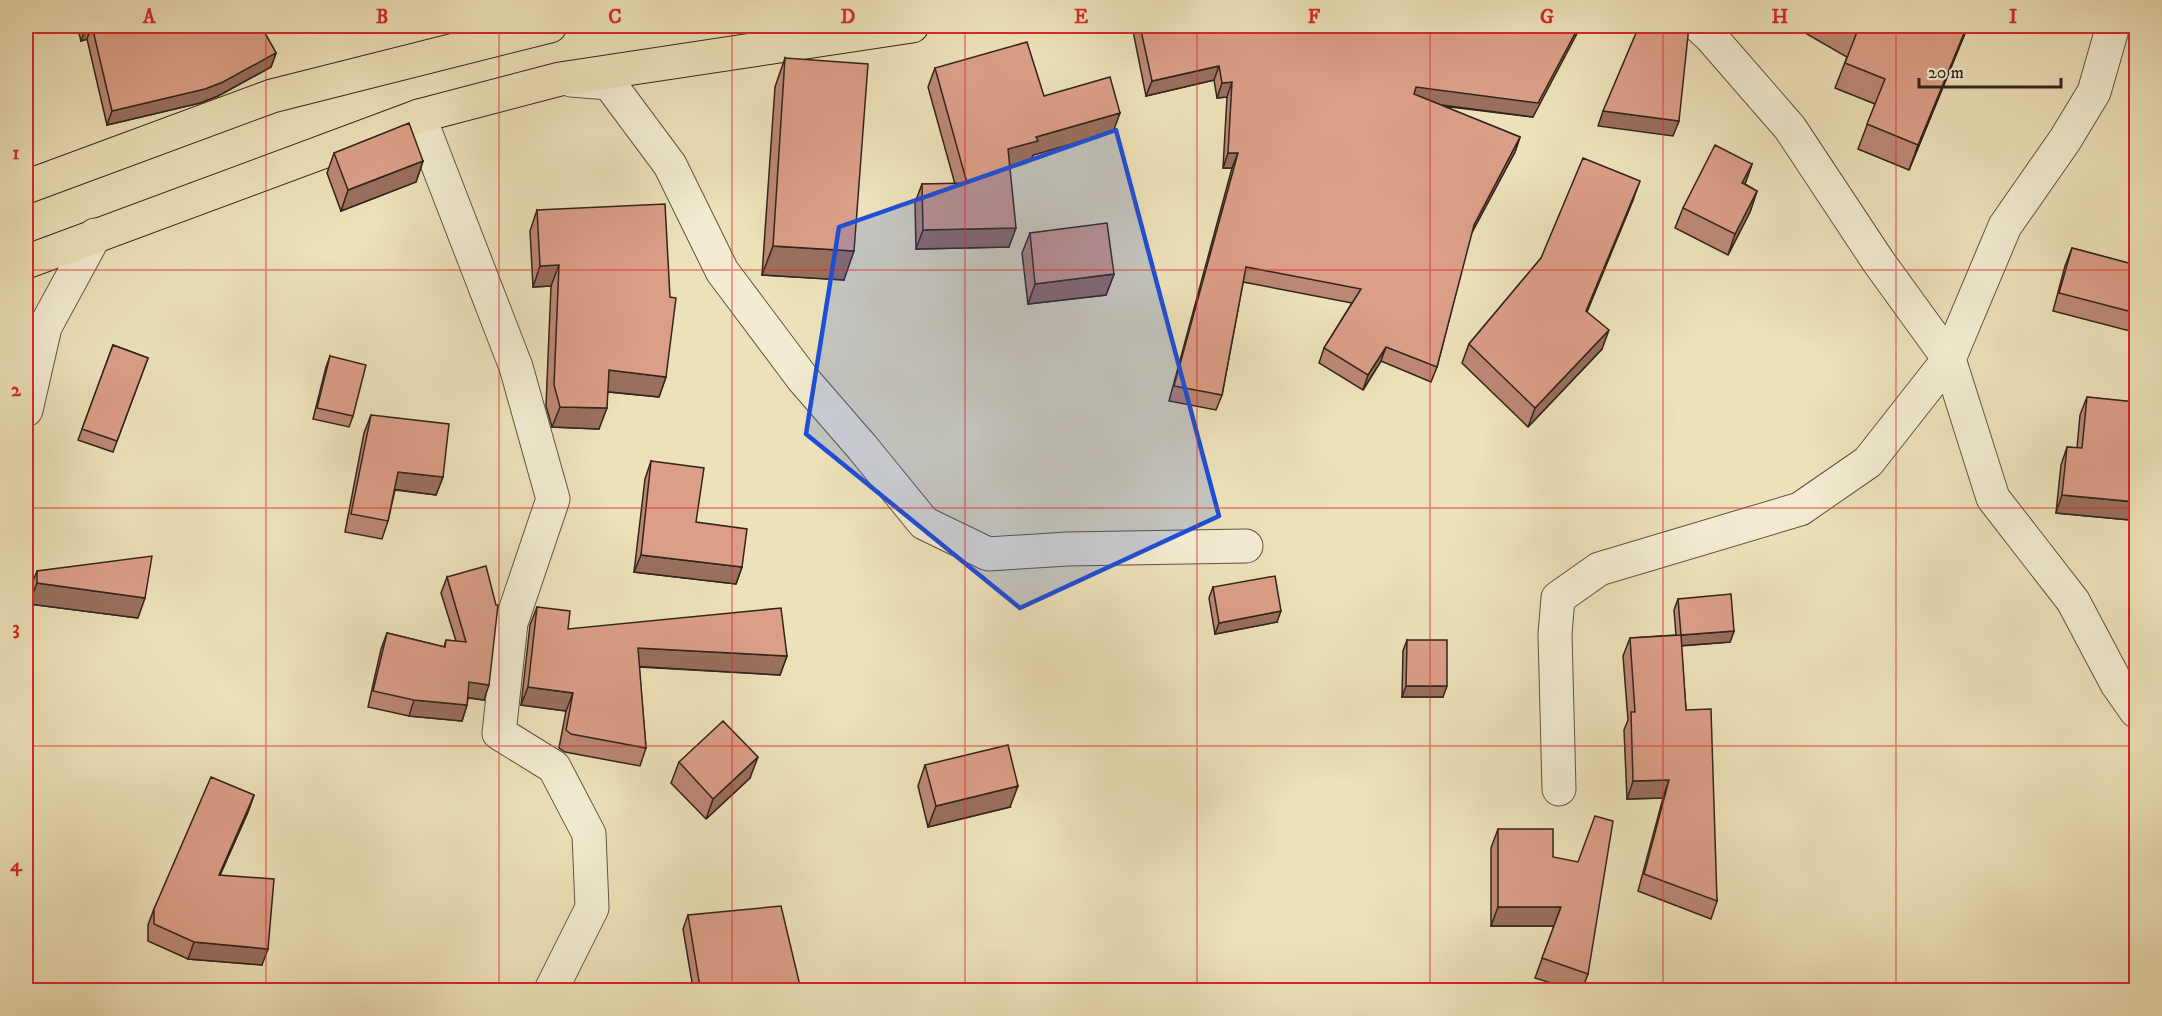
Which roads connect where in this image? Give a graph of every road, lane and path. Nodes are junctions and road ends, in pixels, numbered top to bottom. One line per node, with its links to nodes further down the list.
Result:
1 (912, 26): 5 (main road)
2 (1699, 26): 10 (street)
3 (2113, 26): 10 (street)
4 (538, 27): 7 (main road)
5 (560, 79): 6 (main road); 12 (street)
6 (419, 116): 8 (main road); 15 (street)
7 (26, 187)
8 (95, 236): 9 (main road); 11 (street)
9 (26, 262)
10 (1949, 359): 13 (street); 14 (street)
11 (26, 410)
12 (1246, 546)
13 (2136, 711)
14 (1559, 789)
15 (551, 990)

